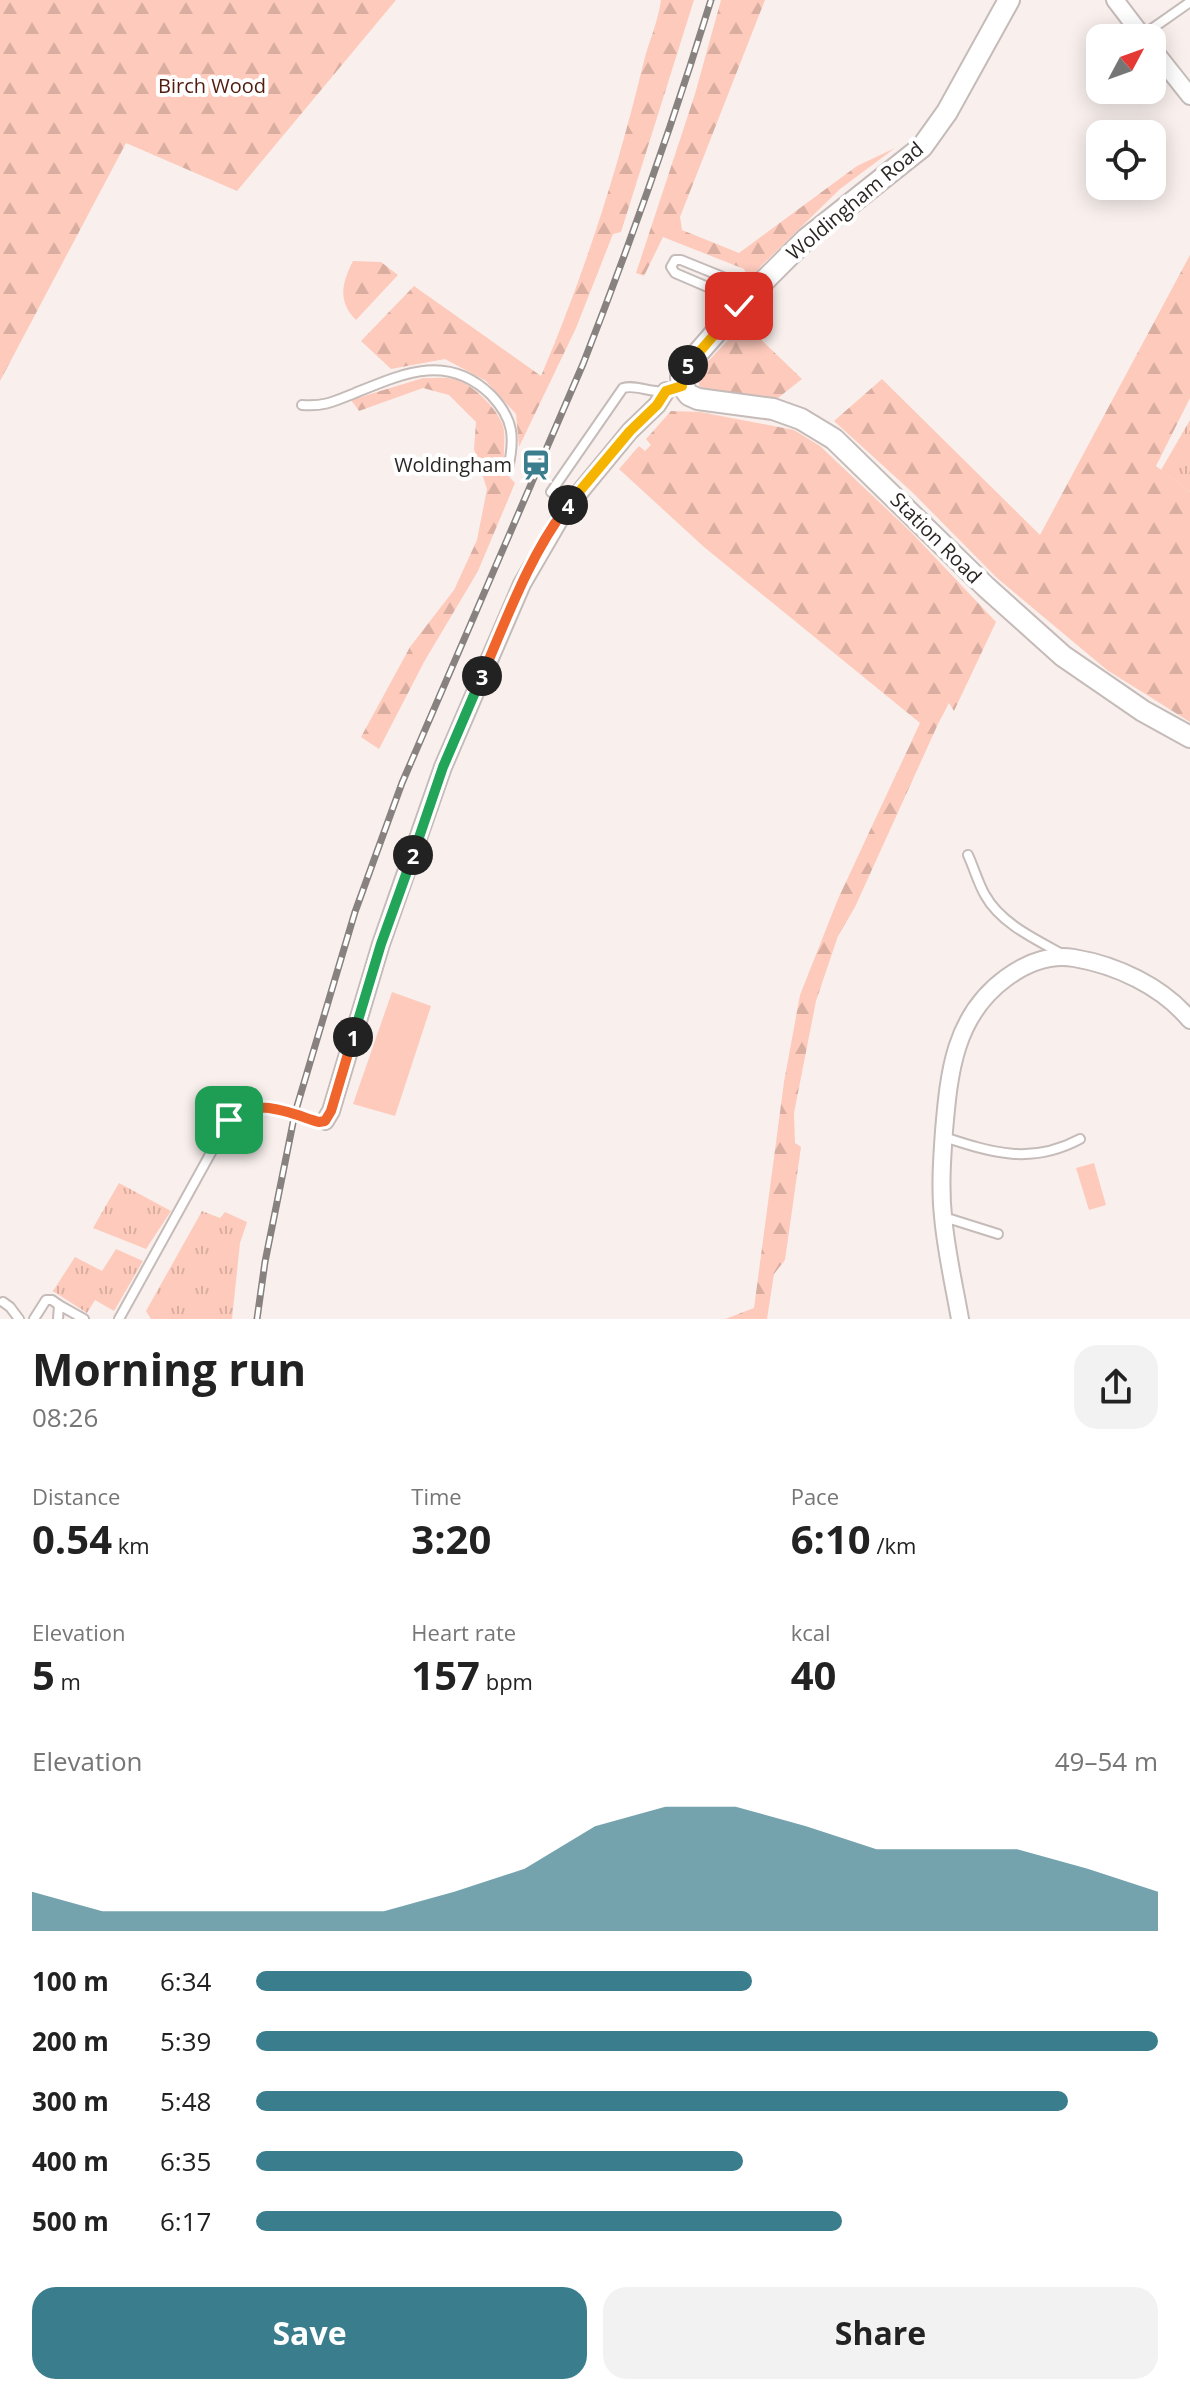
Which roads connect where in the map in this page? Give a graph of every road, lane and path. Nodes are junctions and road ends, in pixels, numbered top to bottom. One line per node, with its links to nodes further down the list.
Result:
1 (1009, 0): 8 (street, Woldingham Road)
2 (1115, 0): 4 (street)
3 (1190, 2): 5 (lane)
4 (1134, 24)
5 (1165, 24)
6 (1166, 65): 7 (street)
7 (1190, 96)
8 (746, 286): 8 (lane); 9 (street, Woldingham Road)
9 (674, 388): 12 (lane); 13 (street, Station Road); 17 (street)
10 (302, 405): 11 (lane)
11 (508, 469)
12 (551, 492)
13 (1190, 737)
14 (968, 855): 15 (lane)
15 (1069, 957): 16 (street); 18 (street)
16 (1190, 1020)
17 (319, 1120): 29 (lane, bridge)
18 (944, 1137): 19 (lane); 20 (street)
19 (1080, 1139)
20 (943, 1217): 21 (lane); 30 (street)
21 (998, 1234)
22 (3, 1302): 25 (lane)
23 (59, 1305): 24 (lane); 27 (lane); 28 (lane)
24 (36, 1316): 26 (lane)
25 (19, 1319)
26 (47, 1319)
27 (58, 1319)
28 (84, 1319)
29 (119, 1319)
30 (960, 1319)

